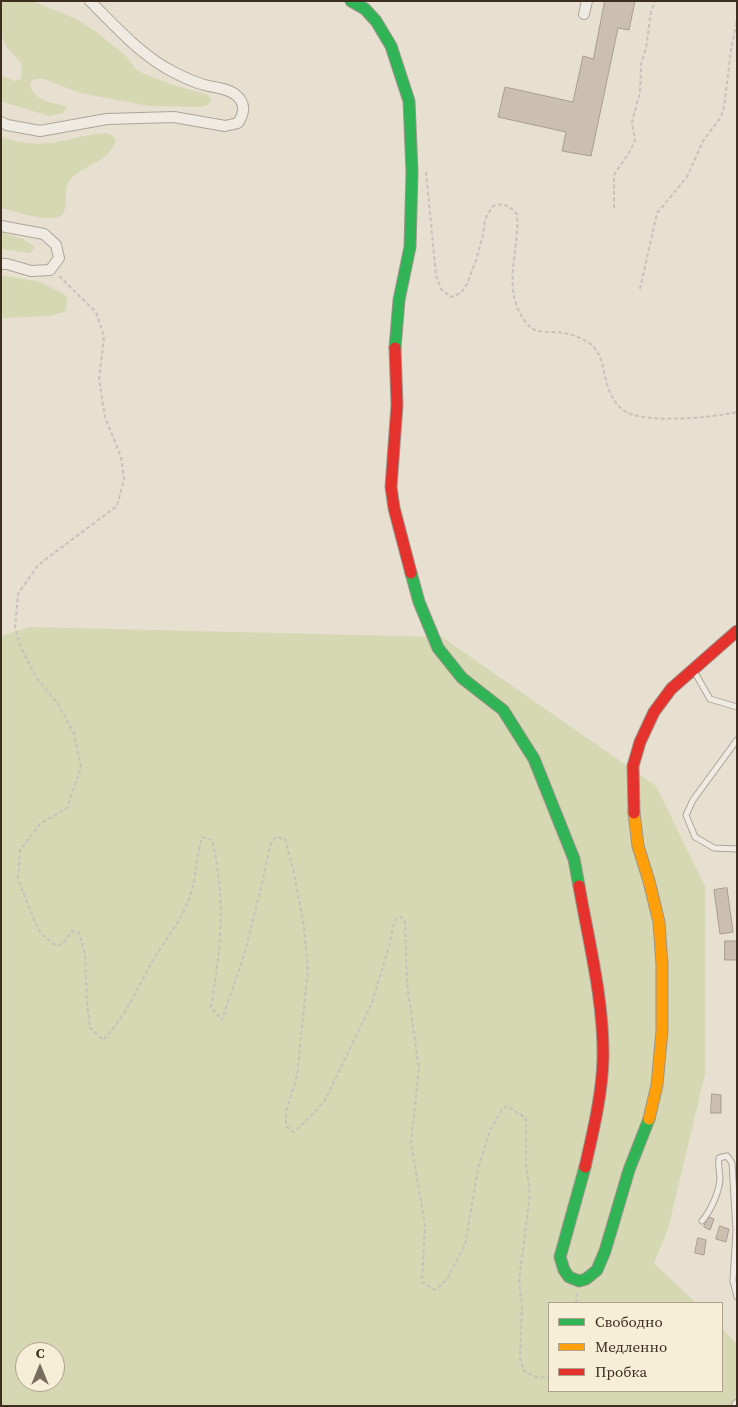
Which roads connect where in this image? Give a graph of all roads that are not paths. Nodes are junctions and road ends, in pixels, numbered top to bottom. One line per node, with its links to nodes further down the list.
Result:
1 (90, 1): 5 (street)
2 (351, 1): 9 (street)
3 (587, 1): 4 (street)
4 (584, 14)
5 (1, 122)
6 (1, 226): 7 (street)
7 (1, 264)
8 (737, 631): 9 (street)
9 (693, 671): 10 (lane)
10 (737, 707)
11 (737, 740): 12 (lane)
12 (737, 849)
13 (702, 1221): 14 (lane)
14 (737, 1298)

